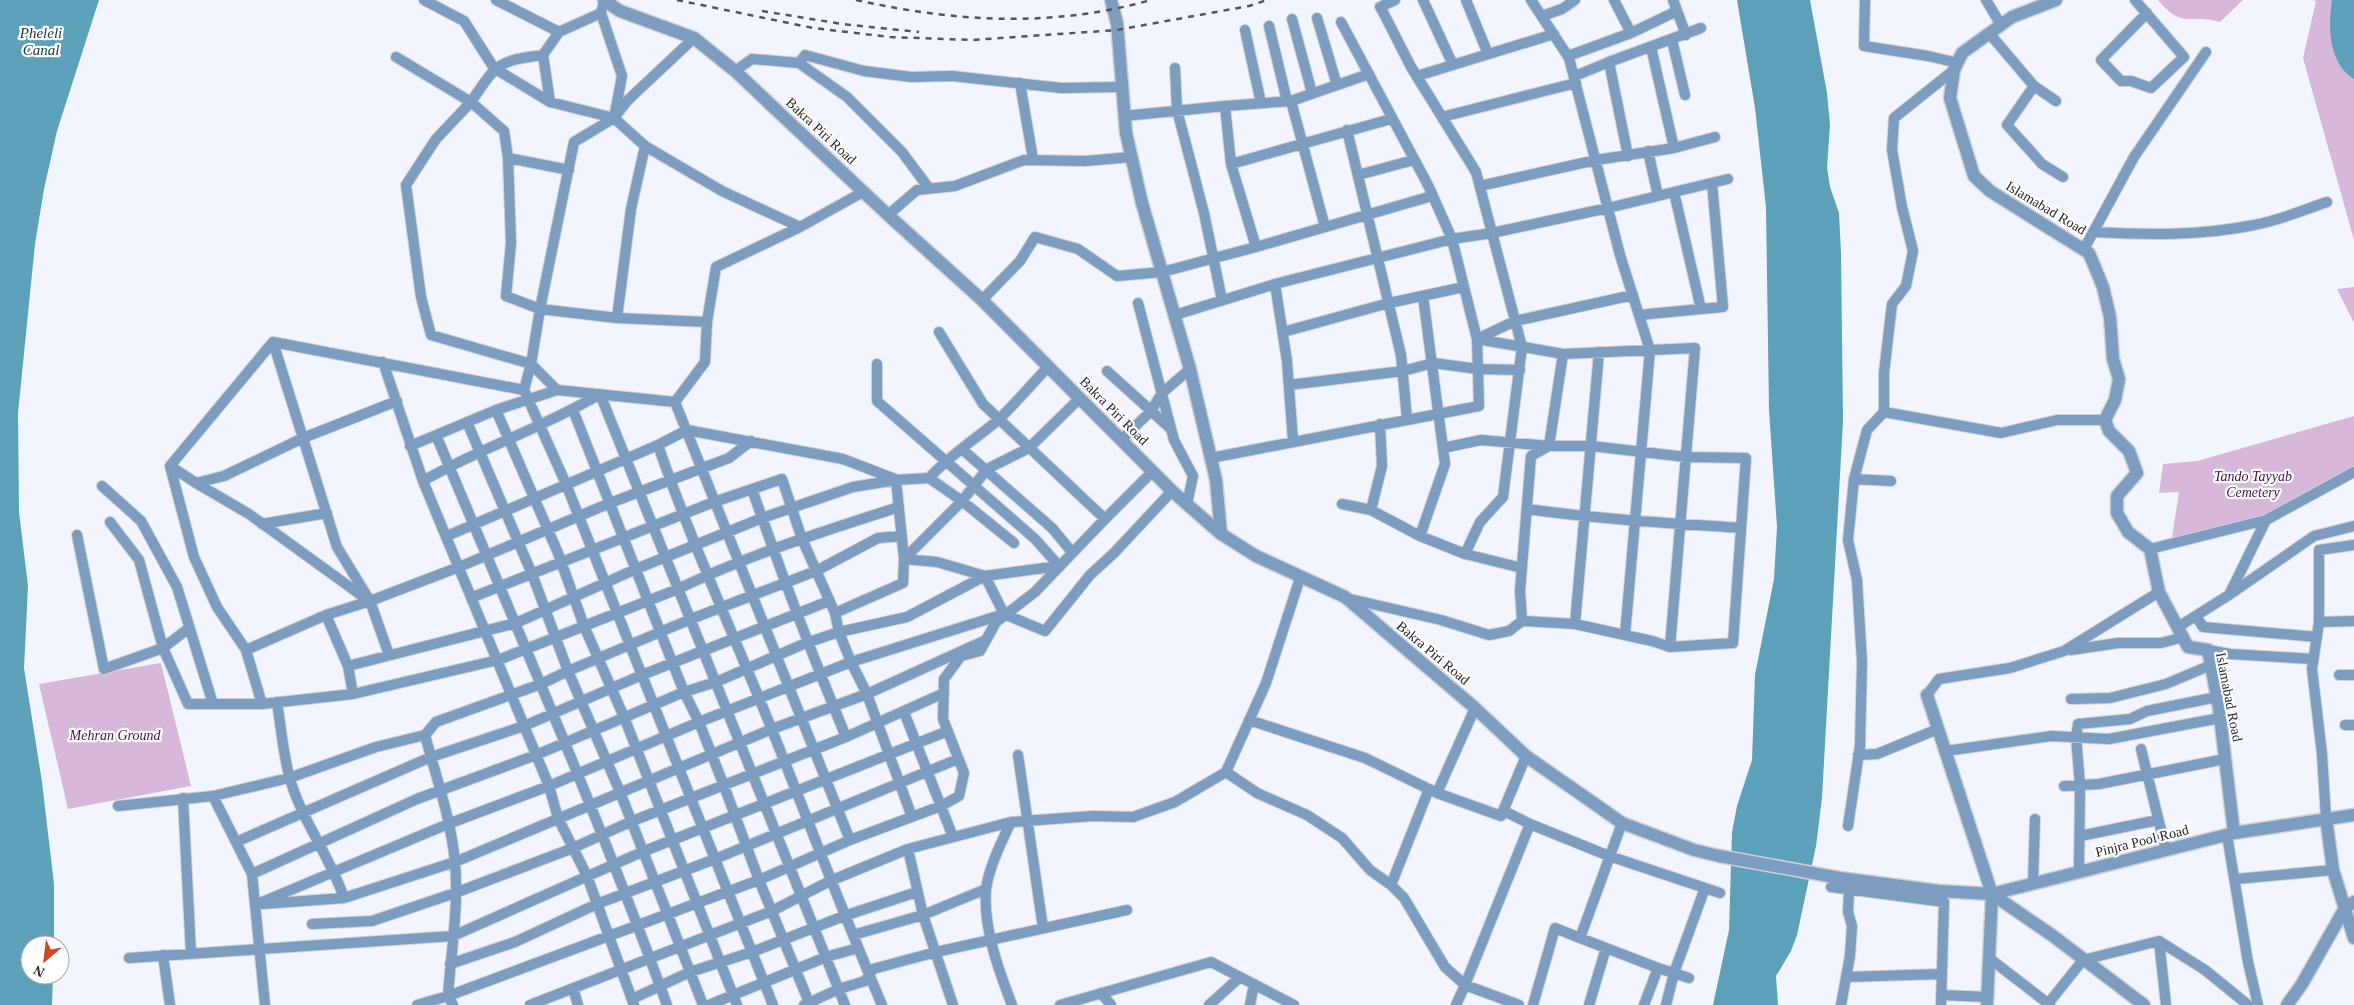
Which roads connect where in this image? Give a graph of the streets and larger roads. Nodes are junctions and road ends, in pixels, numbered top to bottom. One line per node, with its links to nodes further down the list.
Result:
1 (424, 0): 43 (street)
2 (496, 0): 26 (street)
3 (1111, 0): 52 (street)
4 (1395, 0): 47 (street)
5 (1423, 0): 41 (street)
6 (1466, 0): 35 (street)
7 (1531, 0): 18 (street)
8 (1575, 0): 18 (street)
9 (1614, 0): 27 (street)
10 (1673, 0): 16 (street)
11 (1865, 0): 42 (street)
12 (1986, 0): 22 (street)
13 (2056, 0): 22 (street)
14 (2135, 0): 17 (street)
15 (603, 5): 26 (street); 31 (street, Bakra Piri Road); 64 (street)
16 (1677, 11): 27 (street); 30 (street)
17 (2146, 13): 17 (street)
18 (1542, 16): 29 (street)
19 (1317, 18): 50 (street)
20 (1292, 19): 53 (street)
21 (1340, 22): 46 (street)
22 (2001, 25): 28 (street)
23 (1269, 26): 55 (street)
24 (1701, 28): 30 (street)
25 (1245, 30): 59 (street)
26 (559, 32): 36 (street)
27 (1631, 33): 37 (street)
28 (1989, 33): 42 (street); 51 (street)
29 (1554, 34): 35 (street); 37 (street)
30 (1686, 35): 32 (street)
31 (694, 38): 45 (street, Bakra Piri Road); 64 (street)
32 (1672, 40): 33 (street); 54 (street)
33 (1650, 47): 39 (street); 70 (street)
34 (2206, 52): 96 (street)
35 (1488, 54): 41 (street)
36 (543, 55): 43 (street); 58 (street)
37 (1568, 56): 48 (street)
38 (396, 57): 57 (street)
39 (1609, 62): 48 (street); 72 (street)
40 (799, 63): 45 (street); 49 (street); 85 (street)
41 (1453, 66): 47 (street)
42 (1956, 66): 100 (street, Islamabad Road); 148 (street)
43 (494, 68): 57 (street); 58 (street)
44 (1175, 68): 61 (street)
45 (735, 71): 86 (street, Bakra Piri Road)
46 (1369, 74): 50 (street); 65 (street)
47 (1417, 76): 63 (street)
48 (1576, 79): 63 (street); 77 (street)
49 (1020, 83): 52 (street); 75 (street)
50 (1337, 85): 53 (street)
51 (2034, 86): 56 (street); 81 (street)
52 (1121, 87): 62 (street)
53 (1312, 94): 55 (street)
54 (1685, 95)
55 (1289, 101): 59 (street); 68 (street)
56 (2056, 101)
57 (471, 102): 74 (street); 129 (street)
58 (550, 102): 64 (street)
59 (1261, 103): 60 (street)
60 (1225, 106): 61 (street); 78 (street)
61 (1177, 110): 62 (street); 101 (street)
62 (1124, 116): 73 (street)
63 (1442, 117): 84 (street)
64 (614, 118): 69 (street); 79 (street)
65 (1391, 118): 66 (street); 76 (street)
66 (1346, 130): 68 (street); 80 (street)
67 (1715, 137): 70 (street)
68 (1300, 143): 78 (street); 95 (street)
69 (646, 146): 94 (street); 116 (street)
70 (1674, 148): 71 (street)
71 (1648, 151): 72 (street); 89 (street)
72 (1628, 156): 77 (street)
73 (1132, 157): 75 (street); 103 (street)
74 (508, 158): 79 (street); 112 (street)
75 (1033, 159): 85 (street)
76 (1414, 160): 80 (street); 88 (street)
77 (1596, 160): 84 (street); 91 (street)
78 (1231, 164): 99 (street)
79 (569, 170): 112 (street)
80 (1358, 175): 93 (street)
81 (2064, 177)
82 (1728, 179): 83 (street)
83 (1712, 183): 87 (street); 113 (street)
84 (1480, 186): 97 (street)
85 (928, 187): 92 (street)
86 (863, 192): 92 (street, Bakra Piri Road); 94 (street)
87 (1674, 192): 89 (street); 113 (street)
88 (1432, 196): 93 (street); 98 (street)
89 (1658, 196): 91 (street)
90 (2327, 202): 96 (street)
91 (1608, 208): 97 (street); 106 (street)
92 (888, 215): 108 (street, Bakra Piri Road)
93 (1367, 215): 95 (street); 102 (street)
94 (800, 227): 118 (street)
95 (1325, 227): 99 (street)
96 (2093, 232): 100 (street)
97 (1492, 233): 98 (street); 117 (street)
98 (1452, 239): 102 (street); 105 (street)
99 (1256, 247): 101 (street)
100 (2084, 249): 152 (street, Islamabad Road)
101 (1213, 257): 103 (street); 109 (street)
102 (1378, 259): 104 (street); 111 (street)
103 (1162, 272): 108 (street); 114 (street)
104 (1275, 284): 109 (street); 120 (street)
105 (1464, 287): 107 (street); 121 (street)
106 (1633, 295): 115 (street); 117 (street)
107 (1423, 296): 111 (street); 128 (street)
108 (982, 300): 131 (street, Bakra Piri Road)
109 (1222, 300): 114 (street)
110 (1138, 303): 139 (street)
111 (1389, 303): 120 (street); 136 (street)
112 (540, 309): 116 (street); 129 (street)
113 (1701, 309): 115 (street)
114 (1175, 315): 132 (street)
115 (1639, 315): 124 (street)
116 (617, 318): 118 (street)
117 (1516, 321): 121 (street); 123 (street)
118 (707, 322): 144 (street)
119 (939, 332): 150 (street)
120 (1282, 332): 137 (street)
121 (1477, 339): 123 (street); 133 (street)
122 (273, 342): 127 (street); 159 (street); 178 (street)
123 (1522, 347): 126 (street); 134 (street)
124 (1650, 350): 125 (street); 173 (street); 174 (street)
125 (1599, 352): 126 (street); 168 (street)
126 (1563, 354): 167 (street)
127 (383, 362): 140 (street); 143 (street)
128 (1432, 363): 133 (street); 136 (street); 149 (street)
129 (532, 364): 138 (street); 140 (street)
130 (877, 364): 177 (street)
131 (1048, 367): 142 (street, Bakra Piri Road); 150 (street)
132 (1190, 368): 139 (street); 175 (street)
133 (1478, 369): 134 (street); 149 (street)
134 (1520, 370): 164 (street)
135 (1107, 371): 147 (street)
136 (1403, 371): 137 (street); 151 (street)
137 (1289, 385): 163 (street)
138 (556, 390): 140 (street); 141 (street)
139 (1162, 393): 147 (street); 156 (street)
140 (526, 394): 145 (street); 155 (street)
141 (600, 394): 144 (street); 146 (street); 176 (street)
142 (1080, 398): 161 (street, Bakra Piri Road); 169 (street)
143 (397, 402): 159 (street); 166 (street)
144 (675, 402): 157 (street)
145 (496, 410): 153 (street); 160 (street)
146 (573, 410): 155 (street); 182 (street)
147 (1151, 411): 156 (street); 161 (street)
148 (1884, 412): 152 (street); 186 (street)
149 (1439, 413): 151 (street); 170 (street)
150 (999, 419): 169 (street); 171 (street)
151 (1407, 419): 154 (street)
152 (2105, 420): 237 (street)
153 (467, 422): 158 (street); 172 (street)
154 (1380, 424): 163 (street); 207 (street)
155 (540, 426): 160 (street); 192 (street)
156 (1171, 429): 202 (street)
157 (686, 430): 162 (street); 165 (street); 180 (street)
158 (436, 435): 166 (street); 179 (street)
159 (303, 438): 191 (street); 209 (street)
160 (509, 439): 172 (street); 198 (street)
161 (1122, 439): 183 (street, Bakra Piri Road)
162 (751, 441): 180 (street); 188 (street)
163 (1293, 441): 175 (street)
164 (1510, 442): 167 (street); 170 (street); 242 (street)
165 (658, 445): 176 (street); 187 (street)
166 (410, 446): 189 (street)
167 (1549, 446): 168 (street); 206 (street)
168 (1591, 446): 173 (street); 212 (street)
169 (1029, 448): 181 (street); 214 (street)
170 (1443, 448): 230 (street)
171 (962, 450): 177 (street); 181 (street)
172 (480, 451): 179 (street); 208 (street)
173 (1641, 452): 174 (street); 215 (street)
174 (1686, 457): 218 (street); 223 (street)
175 (1211, 458): 226 (street)
176 (626, 459): 182 (street); 197 (street)
177 (946, 460): 185 (street); 193 (street)
178 (170, 466): 191 (street); 300 (street)
179 (449, 466): 189 (street); 220 (street)
180 (702, 467): 187 (street); 200 (street)
181 (987, 469): 193 (street); 240 (street)
182 (597, 471): 192 (street); 201 (street)
183 (1153, 471): 196 (street, Bakra Piri Road); 214 (street)
184 (2354, 472): 216 (street)
185 (929, 478): 188 (street); 199 (street)
186 (1854, 479): 190 (street); 364 (street)
187 (670, 480): 197 (street); 211 (street)
188 (896, 480): 204 (street); 205 (street)
189 (423, 481): 228 (street)
190 (1891, 481)
191 (196, 483): 219 (street)
192 (566, 484): 198 (street); 210 (street)
193 (973, 484): 199 (street); 247 (street)
194 (102, 486): 285 (street)
195 (752, 489): 200 (street); 205 (street); 213 (street)
196 (1172, 491): 202 (street, Bakra Piri Road); 275 (street)
197 (639, 492): 201 (street); 221 (street)
198 (534, 499): 208 (street); 224 (street)
199 (962, 501): 234 (street); 244 (street)
200 (714, 502): 211 (street); 225 (street)
201 (610, 503): 210 (street); 231 (street)
202 (1187, 504): 226 (street, Bakra Piri Road)
203 (1342, 504): 207 (street)
204 (899, 507): 229 (street); 232 (street)
205 (793, 508): 213 (street); 232 (street)
206 (1527, 509): 212 (street); 249 (street)
207 (1371, 510): 230 (street)
208 (505, 511): 220 (street); 233 (street)
209 (327, 513): 219 (street); 267 (street)
210 (578, 516): 224 (street); 238 (street)
211 (682, 516): 221 (street); 236 (street)
212 (1584, 517): 215 (street); 282 (street)
213 (762, 518): 225 (street); 239 (street)
214 (1105, 518): 240 (street)
215 (1635, 519): 218 (street); 290 (street)
216 (2266, 520): 237 (street); 261 (street)
217 (110, 522): 297 (street)
218 (1681, 523): 223 (street); 298 (street)
219 (262, 524): 267 (street)
220 (475, 524): 228 (street); 241 (street)
221 (652, 526): 231 (street); 243 (street)
222 (2354, 526): 261 (street)
223 (1741, 528): 298 (street)
224 (547, 529): 233 (street); 246 (street)
225 (726, 532): 236 (street); 245 (street)
226 (1221, 534): 255 (street, Bakra Piri Road)
227 (77, 535): 297 (street)
228 (447, 536): 248 (street)
229 (902, 536): 244 (street); 251 (street)
230 (1420, 536): 242 (street)
231 (623, 538): 238 (street); 250 (street)
232 (802, 539): 239 (street); 251 (street)
233 (518, 540): 241 (street); 252 (street)
234 (1014, 543)
235 (2354, 545): 280 (street)
236 (694, 546): 243 (street); 253 (street)
237 (2150, 549): 260 (street, Islamabad Road)
238 (591, 550): 246 (street); 257 (street)
239 (774, 550): 245 (street); 256 (street)
240 (1072, 552): 247 (street)
241 (486, 554): 248 (street); 258 (street)
242 (1464, 554): 249 (street)
243 (665, 557): 250 (street); 259 (street)
244 (904, 559): 254 (street); 272 (street)
245 (738, 563): 253 (street); 263 (street)
246 (562, 564): 252 (street); 262 (street)
247 (1060, 566): 254 (street); 275 (street)
248 (459, 567): 264 (street); 267 (street)
249 (1522, 568): 278 (street)
250 (636, 569): 257 (street); 266 (street)
251 (816, 571): 256 (street); 268 (street)
252 (532, 574): 258 (street); 270 (street)
253 (706, 575): 259 (street); 269 (street)
254 (985, 576): 275 (street); 288 (street)
255 (1300, 578): 265 (street, Bakra Piri Road); 345 (street)
256 (786, 581): 263 (street); 274 (street)
257 (604, 585): 262 (street); 271 (street)
258 (501, 586): 264 (street); 281 (street)
259 (678, 588): 266 (street); 277 (street)
260 (2159, 592): 289 (street, Islamabad Road); 303 (street)
261 (2229, 595): 276 (street)
262 (573, 596): 270 (street); 283 (street)
263 (752, 596): 269 (street); 284 (street)
264 (473, 597): 286 (street)
265 (1345, 597): 278 (street); 338 (street, Bakra Piri Road)
266 (648, 600): 271 (street); 287 (street)
267 (370, 601): 273 (street); 304 (street)
268 (829, 601): 272 (street); 274 (street)
269 (720, 608): 277 (street); 293 (street)
270 (544, 610): 281 (street); 292 (street)
271 (616, 612): 283 (street); 296 (street)
272 (835, 613): 288 (street)
273 (326, 614): 300 (street); 312 (street)
274 (796, 614): 284 (street); 295 (street)
275 (1004, 614): 294 (street); 309 (street)
276 (2196, 616): 289 (street); 291 (street)
277 (691, 619): 287 (street); 301 (street)
278 (1522, 621): 282 (street)
279 (2354, 621): 280 (street)
280 (2319, 622): 291 (street)
281 (516, 623): 286 (street); 299 (street)
282 (1575, 624): 290 (street)
283 (584, 626): 292 (street); 306 (street)
284 (765, 627): 293 (street); 305 (street)
285 (189, 628): 297 (street); 334 (street)
286 (486, 631): 304 (street); 308 (street)
287 (660, 632): 296 (street); 310 (street)
288 (839, 632): 295 (street); 309 (street)
289 (2181, 632): 302 (street, Islamabad Road); 303 (street)
290 (1624, 635): 298 (street)
291 (2317, 637): 307 (street)
292 (555, 638): 299 (street); 314 (street)
293 (732, 638): 301 (street); 313 (street)
294 (986, 640): 324 (street); 326 (street)
295 (806, 643): 305 (street); 315 (street)
296 (629, 646): 306 (street); 316 (street)
297 (163, 648): 334 (street)
298 (1670, 648)
299 (527, 649): 308 (street); 320 (street)
300 (246, 650): 335 (street)
301 (703, 650): 310 (street); 319 (street)
302 (2208, 650): 307 (street); 311 (street, Islamabad Road)
303 (2064, 651): 328 (street)
304 (390, 655): 312 (street)
305 (777, 655): 313 (street); 321 (street)
306 (599, 659): 314 (street); 322 (street)
307 (2313, 659): 408 (street)
308 (498, 660): 325 (street); 327 (street)
309 (851, 662): 315 (street); 326 (street)
310 (673, 664): 316 (street); 323 (street)
311 (2210, 665): 329 (street, Islamabad Road); 331 (street)
312 (348, 666): 325 (street)
313 (746, 669): 319 (street); 330 (street)
314 (568, 671): 320 (street); 332 (street)
315 (822, 674): 321 (street); 337 (street)
316 (642, 675): 322 (street); 336 (street)
317 (2339, 675): 318 (street)
318 (2354, 675)
319 (716, 682): 323 (street); 339 (street)
320 (541, 684): 327 (street); 341 (street)
321 (789, 686): 330 (street); 343 (street)
322 (612, 689): 332 (street); 342 (street)
323 (684, 692): 336 (street); 346 (street)
324 (944, 693): 340 (street); 352 (street)
325 (352, 694): 333 (street)
326 (867, 694): 337 (street); 347 (street)
327 (510, 695): 348 (street); 353 (street)
328 (1927, 695): 349 (street)
329 (2217, 697): 344 (street, Islamabad Road); 356 (street)
330 (758, 698): 339 (street); 351 (street)
331 (2071, 698)
332 (582, 700): 341 (street); 350 (street)
333 (277, 702): 335 (street); 381 (street)
334 (212, 704): 335 (street)
335 (262, 704)
336 (654, 704): 342 (street); 354 (street)
337 (833, 706): 343 (street); 355 (street)
338 (1474, 708): 369 (street, Bakra Piri Road); 390 (street)
339 (728, 711): 346 (street); 358 (street)
340 (904, 712): 347 (street); 359 (street)
341 (552, 714): 348 (street); 357 (street)
342 (624, 717): 350 (street); 360 (street)
343 (803, 718): 351 (street); 361 (street)
344 (2220, 718): 356 (street); 372 (street, Islamabad Road)
345 (1249, 720): 377 (street); 390 (street)
346 (698, 722): 354 (street); 366 (street)
347 (877, 724): 355 (street); 367 (street)
348 (524, 726): 365 (street); 370 (street)
349 (1938, 729): 363 (street); 364 (street)
350 (595, 730): 357 (street); 373 (street)
351 (772, 730): 358 (street); 374 (street)
352 (948, 732): 359 (street); 371 (street)
353 (425, 735): 370 (street); 381 (street)
354 (667, 737): 360 (street); 375 (street)
355 (846, 737): 361 (street)
356 (2076, 737): 363 (street); 385 (street)
357 (564, 743): 365 (street); 378 (street)
358 (740, 743): 366 (street); 379 (street)
359 (916, 743): 367 (street); 376 (street)
360 (635, 748): 373 (street); 382 (street)
361 (815, 749): 374 (street); 383 (street)
362 (2141, 749): 380 (street)
363 (1946, 751): 462 (street)
364 (1858, 754): 418 (street)
365 (536, 755): 386 (street); 389 (street)
366 (711, 755): 375 (street); 387 (street)
367 (888, 755): 383 (street); 384 (street)
368 (1018, 755): 412 (street)
369 (1526, 756): 402 (street); 415 (street, Bakra Piri Road)
370 (431, 757): 389 (street); 403 (street)
371 (958, 759): 376 (street); 399 (street)
372 (2225, 759): 380 (street); 421 (street, Islamabad Road)
373 (606, 760): 378 (street); 391 (street)
374 (784, 761): 379 (street); 392 (street)
375 (679, 768): 382 (street); 395 (street)
376 (927, 770): 384 (street); 399 (street)
377 (1226, 772): 412 (street); 451 (street)
378 (577, 773): 386 (street); 396 (street)
379 (753, 774): 387 (street); 397 (street)
380 (2146, 774): 385 (street); 411 (street)
381 (290, 778): 393 (street); 403 (street)
382 (649, 781): 391 (street); 401 (street)
383 (827, 781): 392 (street); 400 (street)
384 (898, 784): 400 (street); 406 (street)
385 (2080, 785): 388 (street); 423 (street)
386 (549, 786): 407 (street); 416 (street)
387 (724, 786): 395 (street); 405 (street)
388 (2064, 786)
389 (441, 791): 416 (street); 428 (street)
390 (1433, 791): 402 (street); 451 (street)
391 (620, 792): 396 (street); 413 (street)
392 (796, 792): 397 (street); 410 (street)
393 (213, 796): 394 (street); 427 (street)
394 (183, 798): 398 (street); 494 (street)
395 (692, 799): 401 (street); 419 (street)
396 (590, 804): 407 (street); 422 (street)
397 (764, 805): 405 (street); 420 (street)
398 (118, 806)
399 (941, 806): 406 (street); 424 (street)
400 (838, 808): 410 (street); 425 (street)
401 (660, 811): 413 (street); 426 (street)
402 (1504, 811): 417 (street)
403 (303, 812): 427 (street); 428 (street)
404 (2354, 815): 408 (street, Pinjra Pool Road)
405 (736, 816): 419 (street); 429 (street)
406 (912, 817): 425 (street)
407 (558, 818): 430 (street); 437 (street)
408 (2326, 818): 421 (street, Pinjra Pool Road); 442 (street)
409 (2035, 819): 452 (street)
410 (807, 820): 420 (street); 434 (street)
411 (2158, 820): 423 (street); 432 (street)
412 (1027, 821): 414 (street); 478 (street)
413 (630, 822): 422 (street); 433 (street)
414 (1011, 822): 424 (street); 455 (street)
415 (1622, 823): 435 (street); 445 (street, Bakra Piri Road)
416 (448, 824): 437 (street); 440 (street)
417 (1530, 824): 435 (street); 515 (street)
418 (1848, 826)
419 (704, 829): 426 (street); 436 (street)
420 (776, 834): 429 (street); 439 (street)
421 (2231, 834): 432 (street, Pinjra Pool Road); 447 (street)
422 (601, 835): 430 (street); 438 (street)
423 (2080, 836): 443 (street)
424 (952, 837): 431 (street)
425 (850, 840): 434 (street)
426 (671, 841): 433 (street); 441 (street)
427 (236, 842): 444 (street)
428 (319, 842): 440 (street); 444 (street)
429 (746, 845): 436 (street); 448 (street)
430 (573, 848): 446 (street); 459 (street)
431 (908, 849): 449 (street); 458 (street)
432 (2166, 850): 443 (street, Pinjra Pool Road)
433 (642, 852): 438 (street); 450 (street)
434 (819, 854): 439 (street); 449 (street)
435 (1609, 856): 454 (street); 483 (street)
436 (715, 859): 441 (street); 456 (street)
437 (455, 862): 459 (street); 464 (street)
438 (613, 865): 446 (street); 460 (street)
439 (790, 867): 448 (street); 463 (street)
440 (335, 870): 464 (street); 467 (street)
441 (683, 870): 450 (street); 465 (street)
442 (2333, 870): 447 (street); 468 (street)
443 (2079, 872): 452 (street, Pinjra Pool Road)
444 (252, 874): 467 (street)
445 (1821, 875): 462 (street, Pinjra Pool Road)
446 (587, 876): 466 (street); 481 (street)
447 (2236, 879): 557 (street)
448 (759, 880): 456 (street); 470 (street)
449 (830, 881): 463 (street); 473 (street)
450 (655, 883): 460 (street); 471 (street)
451 (1391, 884): 515 (street)
452 (2033, 884): 462 (street, Pinjra Pool Road)
453 (1832, 887): 457 (street)
454 (1705, 888): 461 (street); 507 (street)
455 (986, 889): 472 (street); 486 (street)
456 (728, 890): 465 (street); 475 (street)
457 (1849, 890): 508 (street); 511 (street)
458 (917, 892): 472 (street); 473 (street)
459 (455, 893): 474 (street); 481 (street)
460 (625, 894): 466 (street); 476 (street)
461 (1720, 894)
462 (1992, 894): 499 (street); 500 (street)
463 (800, 896): 470 (street); 477 (street)
464 (344, 898): 467 (street)
465 (696, 902): 471 (street); 480 (street)
466 (597, 904): 482 (street); 502 (street)
467 (255, 905): 491 (street)
468 (2350, 905): 484 (street); 558 (street)
469 (1127, 910): 478 (street)
470 (772, 911): 475 (street); 485 (street)
471 (667, 915): 476 (street); 488 (street)
472 (923, 915): 479 (street); 493 (street)
473 (844, 916): 477 (street); 479 (street)
474 (312, 924)
475 (741, 924): 480 (street); 492 (street)
476 (638, 925): 482 (street); 498 (street)
477 (815, 928): 485 (street); 496 (street)
478 (1043, 928): 486 (street)
479 (852, 934): 489 (street)
480 (709, 935): 488 (street); 501 (street)
481 (453, 936): 491 (street); 502 (street)
482 (610, 937): 504 (street); 521 (street)
483 (1580, 938): 490 (street); 548 (street)
484 (2354, 938)
485 (785, 939): 492 (street); 505 (street)
486 (992, 939): 493 (street); 540 (street)
487 (2159, 941): 500 (street); 555 (street); 556 (street)
488 (679, 947): 498 (street); 506 (street)
489 (858, 948): 496 (street); 509 (street)
490 (1606, 948): 503 (street); 549 (street)
491 (260, 949): 494 (street); 528 (street)
492 (752, 952): 501 (street); 513 (street)
493 (936, 952): 509 (street); 539 (street)
494 (190, 954): 495 (street)
495 (163, 956): 497 (street); 527 (street)
496 (826, 957): 505 (street); 518 (street)
497 (129, 958)
498 (650, 958): 504 (street); 516 (street)
499 (1989, 958): 524 (street); 553 (street)
500 (2083, 960): 553 (street); 554 (street)
501 (720, 963): 506 (street); 520 (street)
502 (450, 964): 521 (street)
503 (1658, 968): 507 (street); 550 (street)
504 (620, 969): 517 (street); 525 (street)
505 (796, 970): 513 (street); 526 (street)
506 (690, 972): 516 (street); 533 (street)
507 (1674, 973): 512 (street); 551 (street)
508 (1941, 974): 511 (street); 523 (street)
509 (869, 975): 518 (street); 538 (street)
510 (1240, 977): 514 (street); 519 (street); 543 (street)
511 (1846, 977): 552 (street)
512 (1689, 978)
513 (764, 983): 520 (street); 536 (street)
514 (1254, 984): 544 (street); 545 (street)
515 (1465, 985): 522 (street); 546 (street)
516 (661, 986): 525 (street); 532 (street)
517 (573, 988): 530 (street); 531 (street)
518 (838, 989): 526 (street); 537 (street)
519 (1101, 993): 541 (street); 542 (street)
520 (732, 995): 534 (street); 535 (street)
521 (451, 1000): 529 (street)
522 (1494, 1000): 547 (street)
523 (1941, 1000): 524 (street)
524 (1988, 1001)
525 (633, 1002)
526 (808, 1004)
527 (170, 1005)
528 (265, 1005)
529 (417, 1005)
530 (530, 1005)
531 (578, 1005)
532 (668, 1005)
533 (703, 1005)
534 (709, 1005)
535 (737, 1005)
536 (774, 1005)
537 (845, 1005)
538 (882, 1005)
539 (953, 1005)
540 (1012, 1005)
541 (1060, 1005)
542 (1111, 1005)
543 (1209, 1005)
544 (1250, 1005)
545 (1294, 1005)
546 (1456, 1005)
547 (1519, 1005)
548 (1532, 1005)
549 (1589, 1005)
550 (1644, 1005)
551 (1666, 1005)
552 (1841, 1005)
553 (2049, 1005)
554 (2144, 1005)
555 (2166, 1005)
556 (2248, 1005)
557 (2258, 1005)
558 (2287, 1005)

